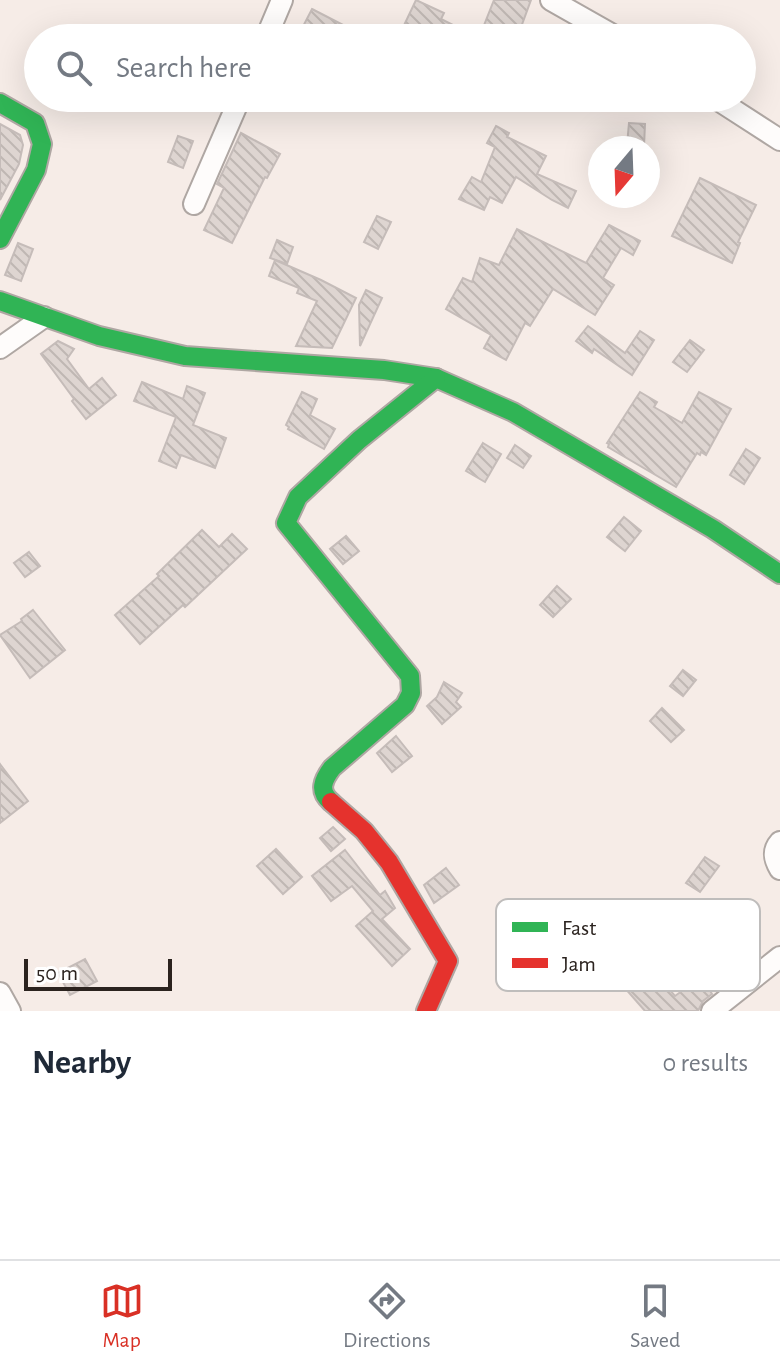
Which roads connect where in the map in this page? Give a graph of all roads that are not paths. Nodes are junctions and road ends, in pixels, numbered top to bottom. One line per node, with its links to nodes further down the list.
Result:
1 (282, 0): 3 (street)
2 (551, 0): 4 (street)
3 (272, 24)
4 (593, 24)
5 (0, 103): 10 (street)
6 (234, 112): 9 (street)
7 (737, 112): 8 (street)
8 (780, 140)
9 (194, 204)
10 (0, 239)
11 (0, 301): 12 (street)
12 (44, 317): 13 (street); 14 (street)
13 (0, 348)
14 (436, 378): 15 (street); 23 (street)
15 (780, 574)
16 (780, 842): 17 (street)
17 (780, 869)
18 (780, 957): 19 (street)
19 (760, 973)
20 (737, 991): 24 (street)
21 (0, 993): 22 (street)
22 (10, 1011)
23 (426, 1011)
24 (712, 1011)

